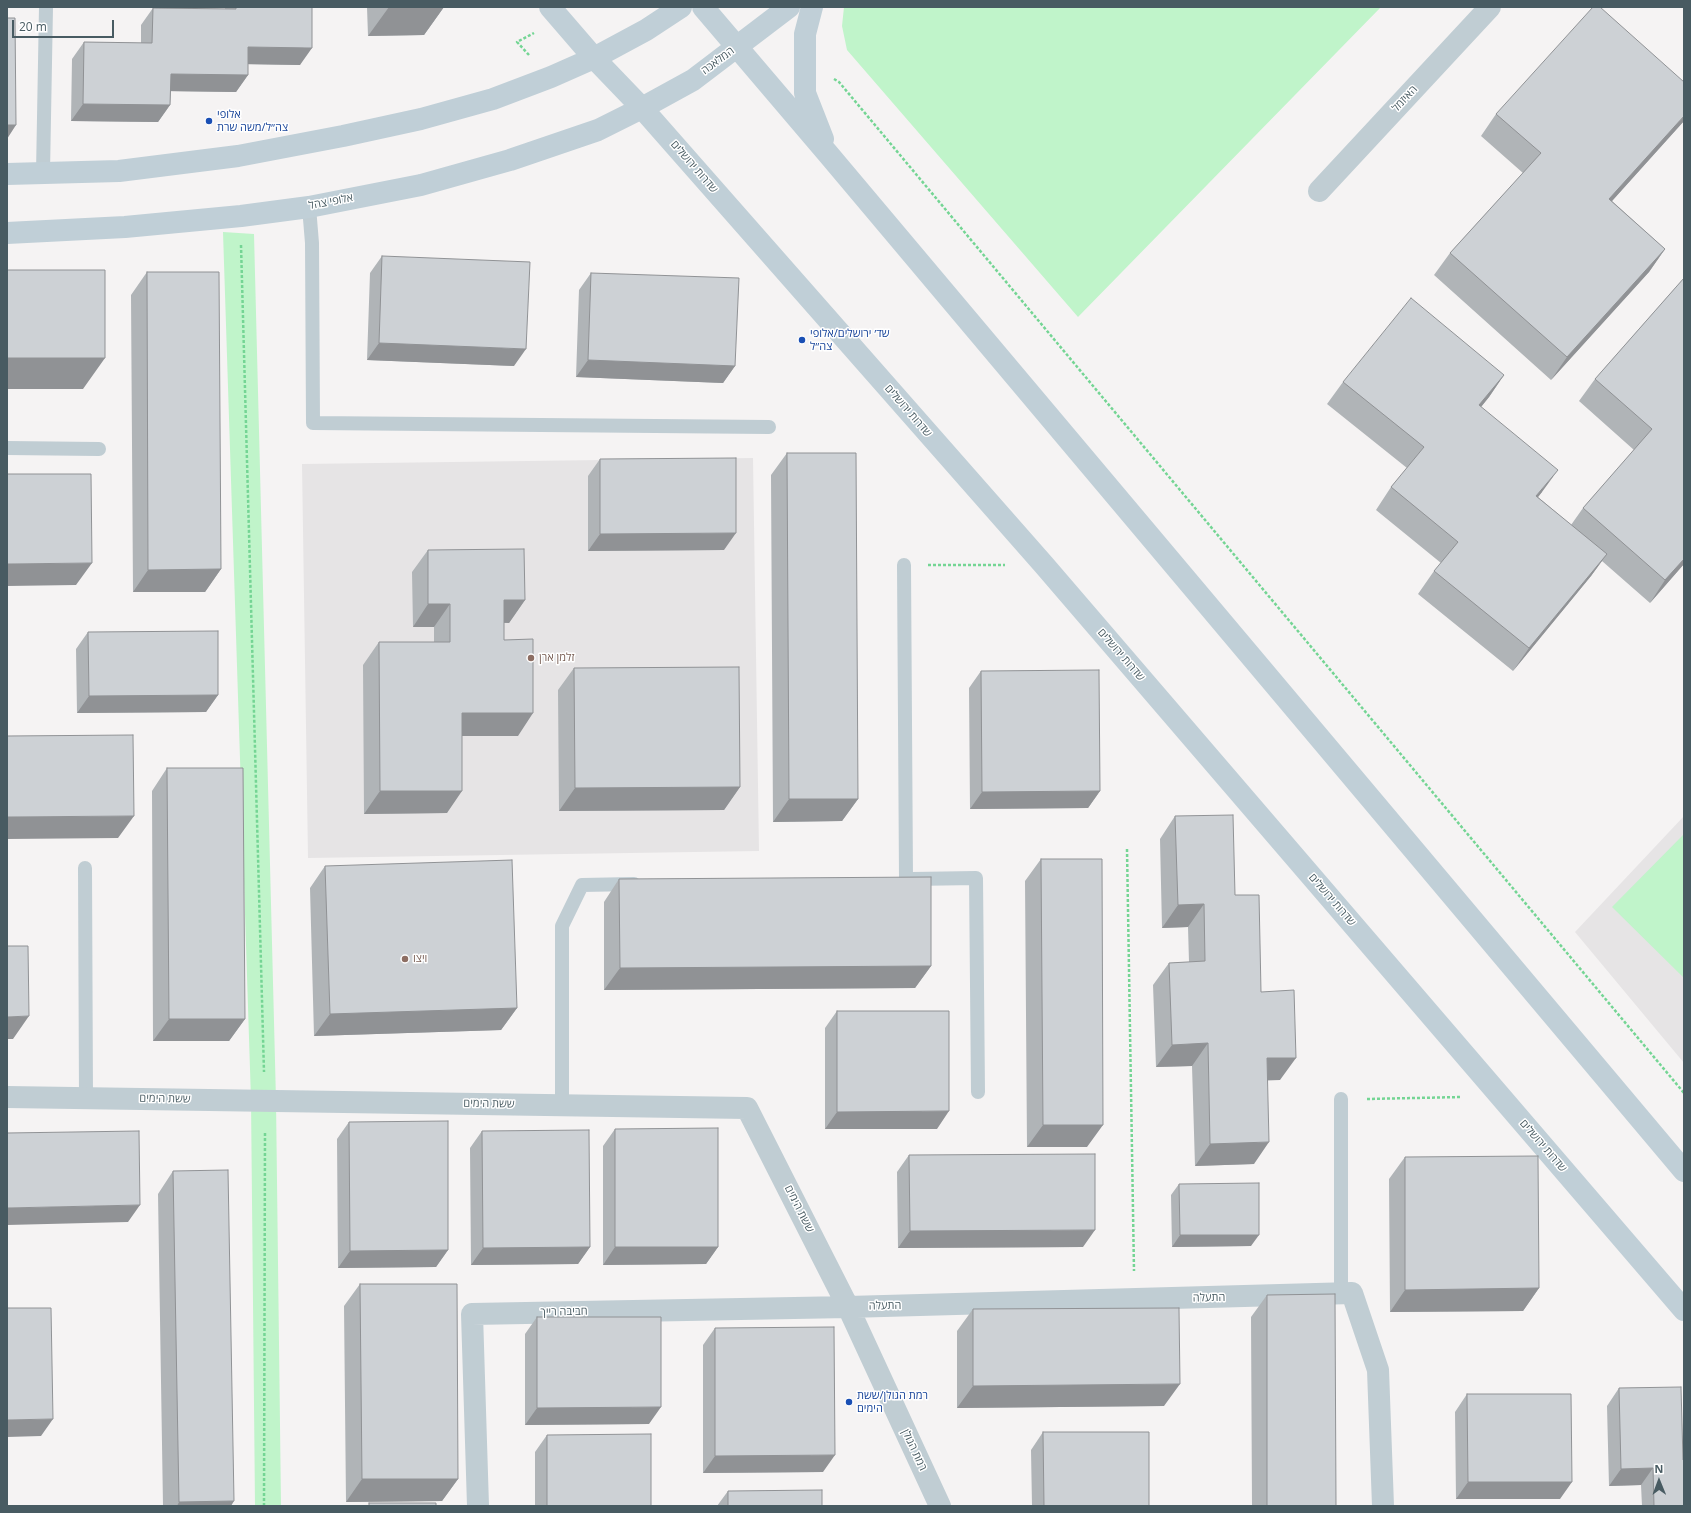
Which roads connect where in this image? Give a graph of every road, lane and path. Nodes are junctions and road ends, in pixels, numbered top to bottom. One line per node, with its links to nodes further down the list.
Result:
1 (46, 7): 14 (lane)
2 (681, 7): 9 (main road)
3 (703, 7): 8 (main road)
4 (789, 7): 8 (main road, המלאכה)
5 (812, 7): 10 (main road)
6 (1490, 7): 16 (street, האיזמל)
7 (554, 13): 9 (main road, שדרות ירושלים); 11 (path)
8 (737, 46): 12 (main road, המלאכה); 13 (main road)
9 (594, 58): 11 (main road); 12 (main road, שדרות ירושלים)
10 (805, 62): 13 (main road); 31 (path)
11 (551, 77): 14 (main road)
12 (642, 108): 17 (main road, אלופי צהל); 24 (main road, שדרות ירושלים)
13 (829, 155): 38 (main road)
14 (44, 173): 15 (main road)
15 (7, 174)
16 (1319, 191)
17 (309, 207): 18 (main road, אלופי צהל); 20 (lane)
18 (240, 216): 19 (main road, אלופי צהל); 36 (path)
19 (7, 233)
20 (770, 427)
21 (7, 448): 22 (lane)
22 (99, 449)
23 (904, 565): 24 (path); 28 (lane)
24 (1044, 565): 32 (main road, שדרות ירושלים)
25 (1127, 849): 40 (path)
26 (85, 868): 34 (lane)
27 (890, 879): 28 (lane)
28 (906, 879): 30 (lane)
29 (645, 883): 37 (lane)
30 (978, 1092)
31 (1684, 1094)
32 (1500, 1096): 35 (path); 42 (main road, שדרות ירושלים)
33 (7, 1097): 34 (street, ששת הימים)
34 (86, 1098): 36 (street, ששת הימים)
35 (1341, 1099): 39 (lane)
36 (265, 1101): 37 (street, ששת הימים); 43 (path)
37 (562, 1105): 41 (street, ששת הימים)
38 (1684, 1171)
39 (1341, 1294): 40 (street, התעלה); 46 (street, התעלה)
40 (1135, 1299): 41 (street, התעלה)
41 (848, 1307): 44 (street, חביבה רייך); 45 (street, רמת הגולן)
42 (1684, 1310)
43 (264, 1506)
44 (478, 1506)
45 (940, 1506)
46 (1383, 1506)

